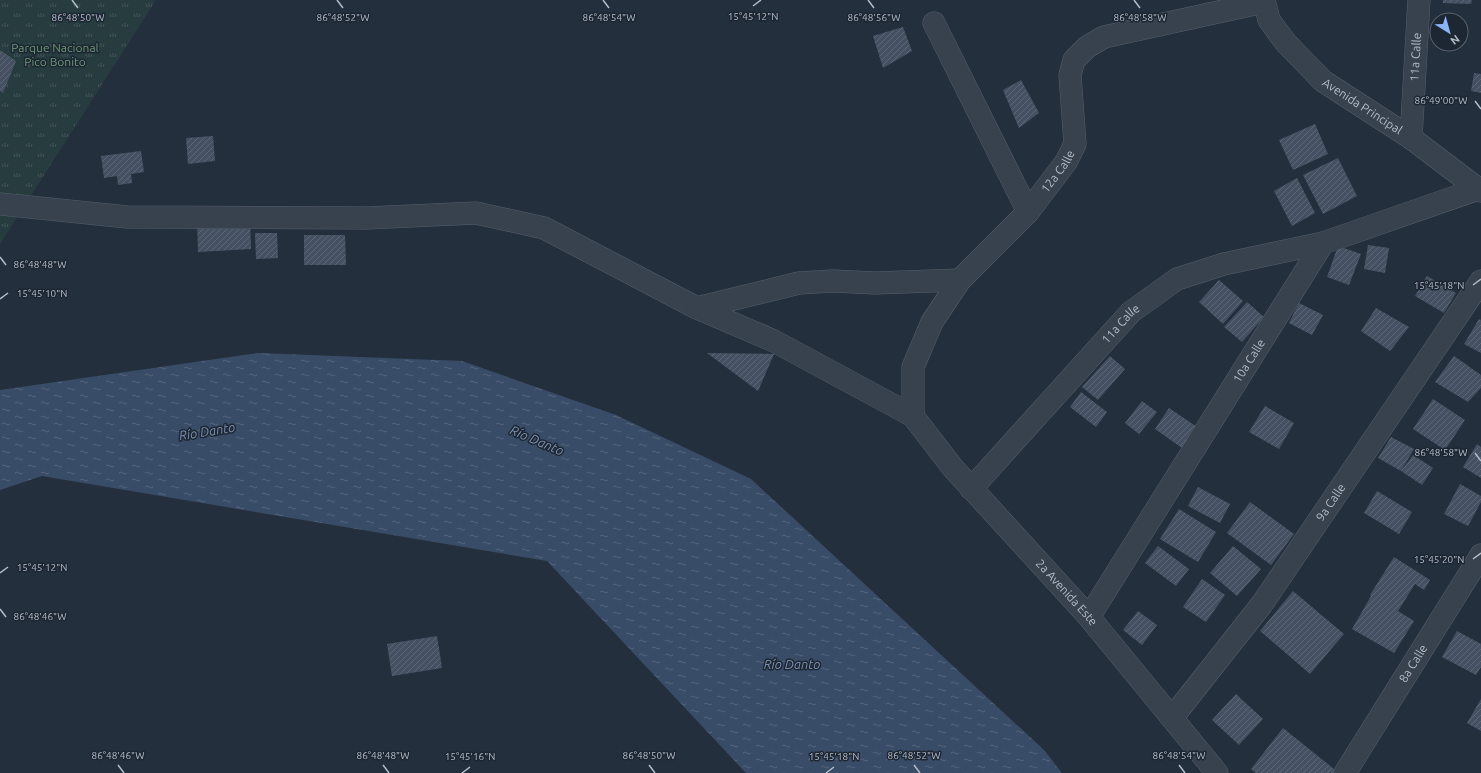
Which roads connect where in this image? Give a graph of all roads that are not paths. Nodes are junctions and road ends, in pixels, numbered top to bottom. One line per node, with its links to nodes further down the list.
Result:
1 (1419, 0): 4 (street, 11a Calle)
2 (1264, 1): 4 (street, Avenida Principal); 7 (street, 12a Calle)
3 (934, 23): 7 (street)
4 (1410, 138): 5 (street, Avenida Principal)
5 (1480, 190): 8 (street)
6 (0, 204): 11 (street)
7 (1028, 212): 9 (street, 12a Calle)
8 (1323, 243): 13 (street, 11a Calle); 15 (street, 10a Calle)
9 (960, 280): 11 (street); 12 (street, 12a Calle)
10 (1481, 281): 16 (street, 9a Calle)
11 (697, 308): 12 (street)
12 (912, 416): 13 (street, 2a Avenida Este)
13 (972, 489): 15 (street, 2a Avenida Este)
14 (1481, 555): 18 (street, 8a Calle)
15 (1089, 617): 16 (street, 2a Avenida Este)
16 (1172, 718): 17 (street, 2a Avenida Este)
17 (1217, 773)
18 (1345, 773)

